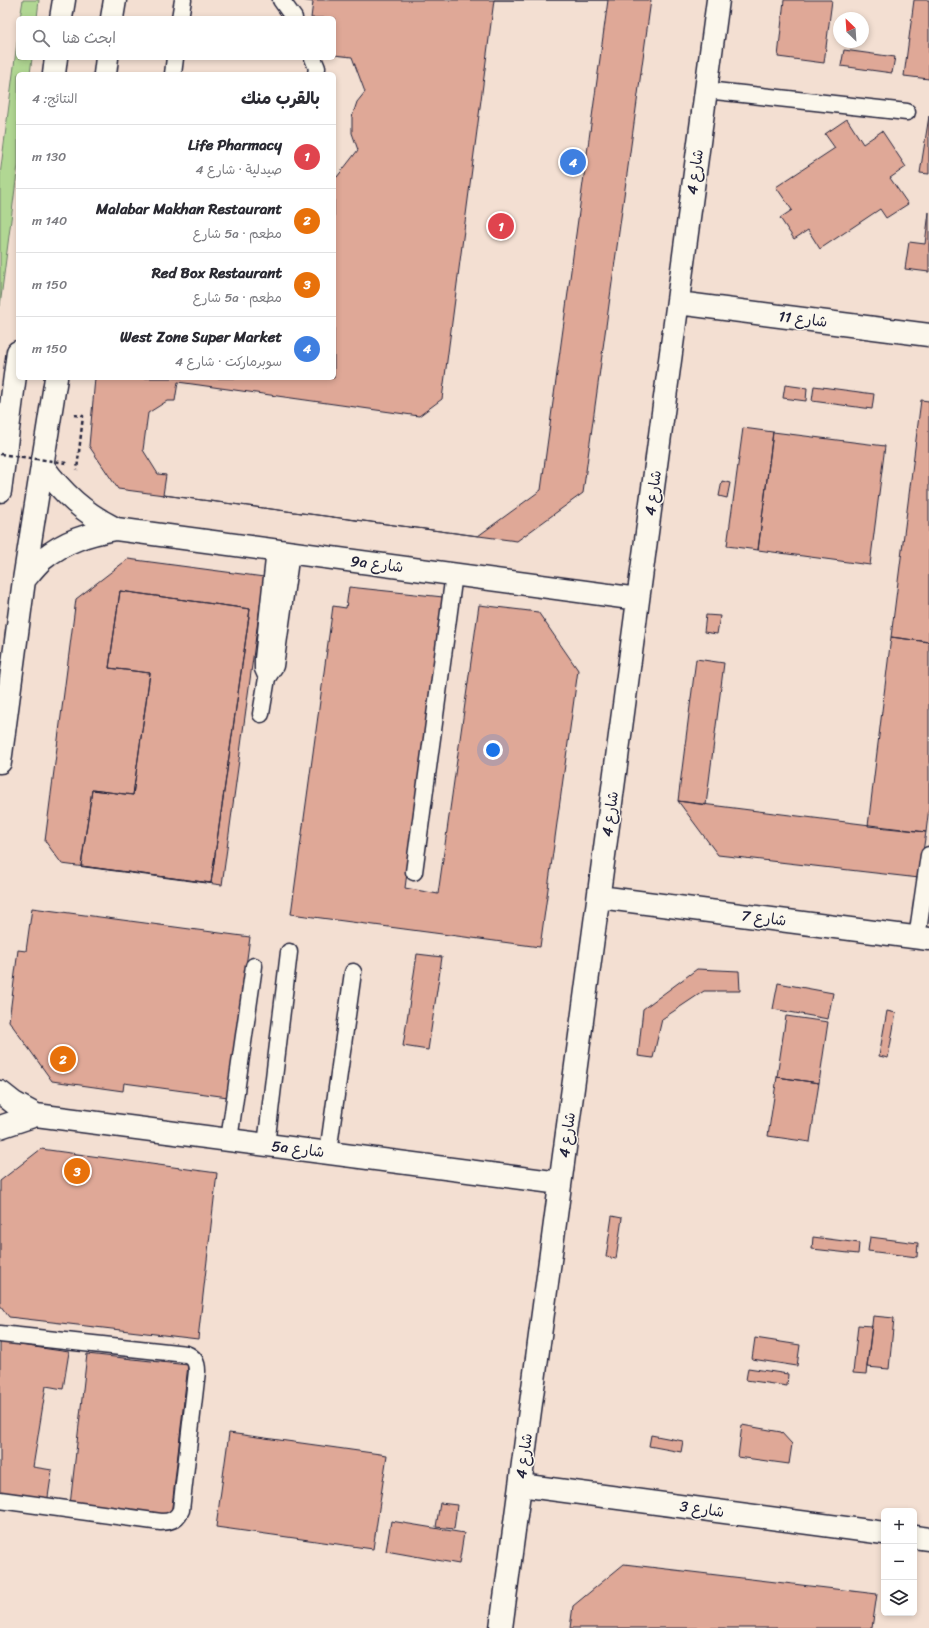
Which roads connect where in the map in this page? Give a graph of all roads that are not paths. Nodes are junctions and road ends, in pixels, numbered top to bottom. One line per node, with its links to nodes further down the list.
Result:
1 (64, 0): 6 (street)
2 (115, 0): 7 (street)
3 (183, 0): 8 (lane)
4 (282, 0): 9 (lane)
5 (718, 0): 18 (street, شارع 4)
6 (61, 16)
7 (112, 16)
8 (180, 16)
9 (293, 16)
10 (56, 60): 14 (street)
11 (107, 60): 15 (street)
12 (175, 60): 16 (lane)
13 (314, 60): 17 (lane)
14 (54, 72)
15 (104, 72)
16 (173, 72)
17 (316, 72)
18 (706, 90): 19 (lane); 20 (street, شارع 4)
19 (907, 112)
20 (678, 303): 21 (street, شارع 11); 30 (street, شارع 4)
21 (929, 334)
22 (16, 367): 25 (street)
23 (56, 380): 24 (street)
24 (42, 465): 26 (street, 9a شارع); 29 (street)
25 (0, 491)
26 (116, 529): 27 (street, 9a شارع); 29 (street, 9a شارع)
27 (283, 552): 28 (street, 9a شارع); 31 (lane)
28 (454, 574): 30 (street, 9a شارع); 34 (lane)
29 (24, 580): 32 (street)
30 (638, 599): 35 (street, شارع 4)
31 (261, 714)
32 (0, 762)
33 (929, 855): 36 (lane)
34 (414, 872)
35 (599, 898): 36 (street, شارع 7); 46 (street, شارع 4)
36 (923, 939)
37 (289, 952): 44 (lane)
38 (254, 966): 43 (lane)
39 (353, 972): 45 (lane)
40 (0, 1092): 41 (street, 5a شارع)
41 (36, 1115): 42 (street, 5a شارع); 43 (street, 5a شارع)
42 (0, 1127)
43 (229, 1140): 44 (street, 5a شارع)
44 (266, 1145): 45 (street, 5a شارع)
45 (328, 1153): 46 (street, 5a شارع)
46 (560, 1183): 48 (street, شارع 4)
47 (0, 1334): 49 (lane)
48 (520, 1485): 50 (street, شارع 3); 53 (street, شارع 4)
49 (0, 1500)
50 (881, 1533)
51 (917, 1537): 52 (street)
52 (929, 1539)
53 (501, 1628)

